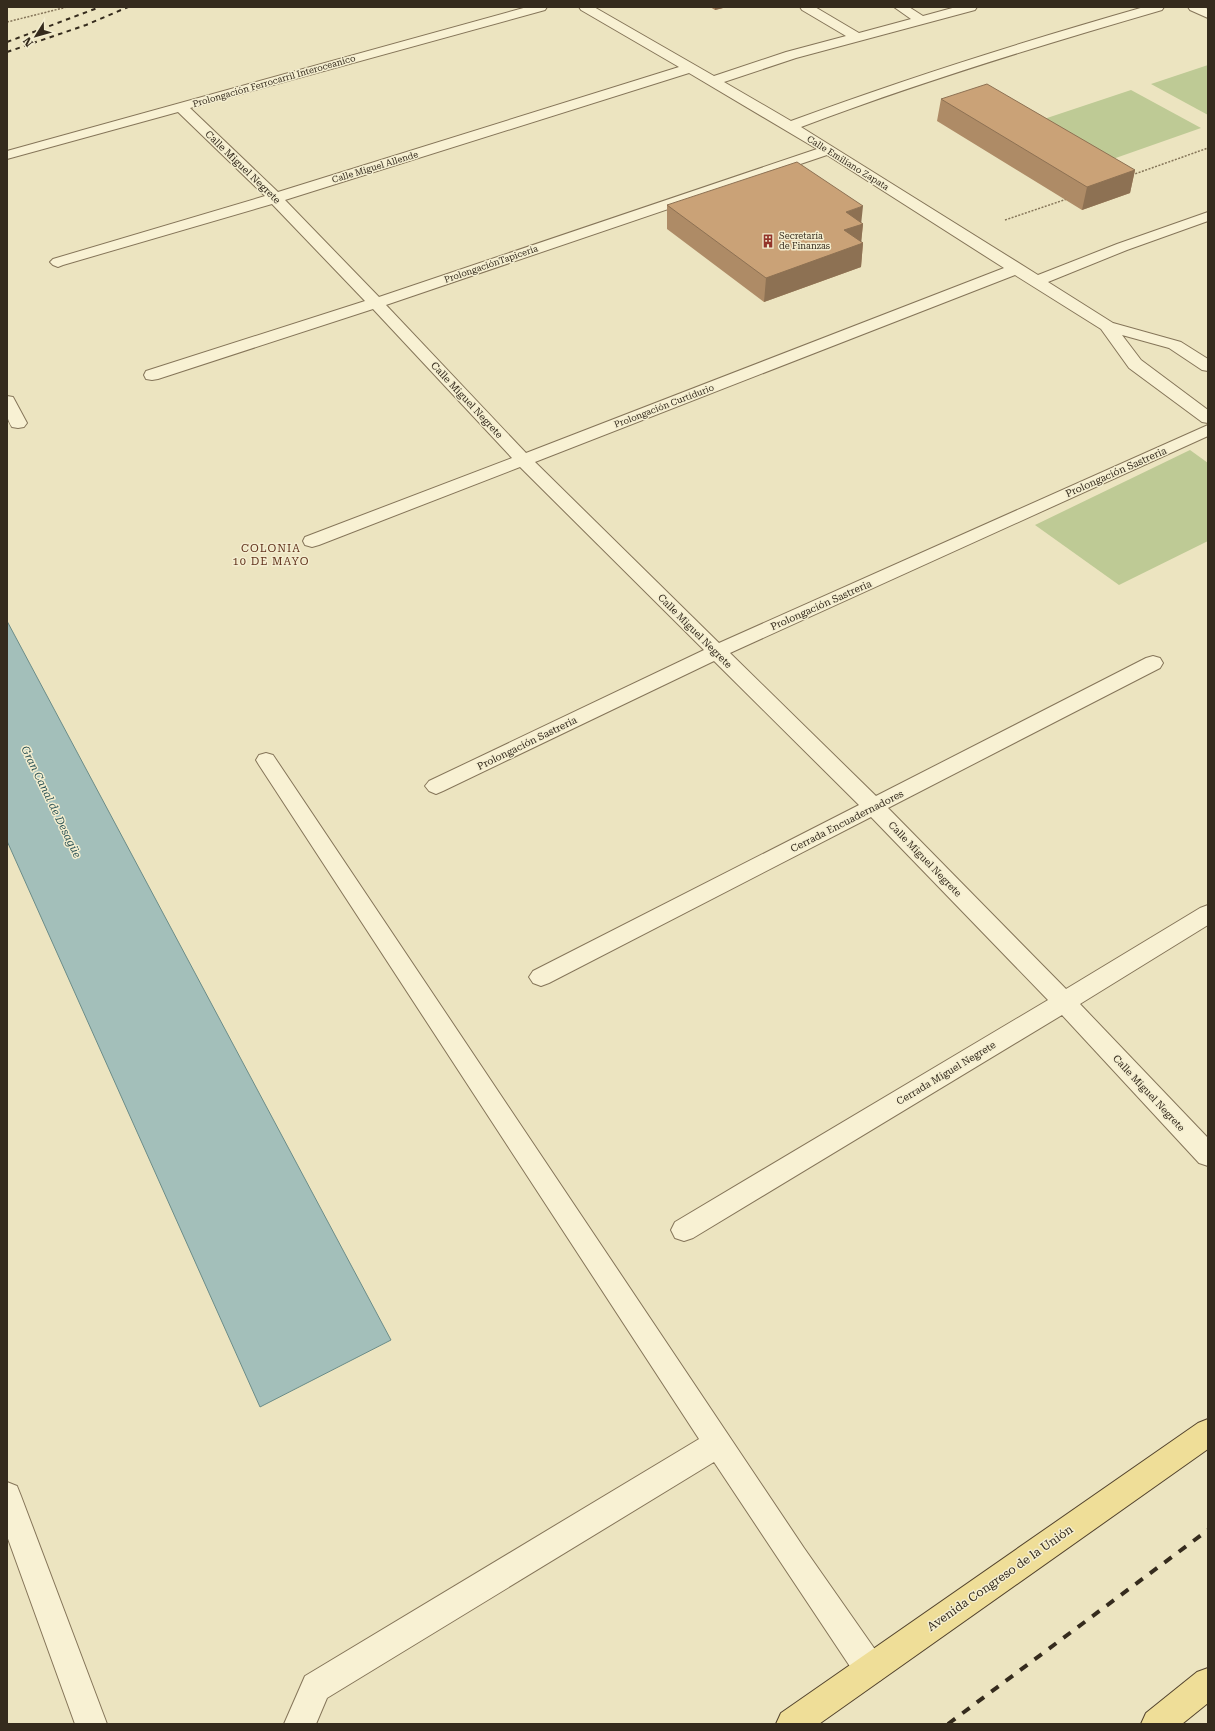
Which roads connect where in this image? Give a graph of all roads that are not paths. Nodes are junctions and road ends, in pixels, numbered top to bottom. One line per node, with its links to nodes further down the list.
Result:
1 (541, 7): 13 (street, Prolongación Ferrocarril Interoceanico)
2 (585, 7): 11 (street, Calle Emiliano Zapata)
3 (806, 7): 10 (street)
4 (900, 7): 9 (street)
5 (971, 7): 9 (street)
6 (1158, 7): 14 (street)
7 (1194, 7): 8 (street)
8 (1208, 14)
9 (921, 20): 10 (street)
10 (856, 37): 12 (street)
11 (691, 68): 12 (street, Calle Emiliano Zapata); 17 (street, Calle Miguel Allende)
12 (714, 81): 14 (street, Calle Emiliano Zapata)
13 (181, 107): 16 (street, Prolongación Ferrocarril Interoceanico); 17 (street, Calle Miguel Negrete)
14 (790, 126): 15 (street, Calle Emiliano Zapata)
15 (828, 150): 20 (street, Calle Emiliano Zapata); 22 (street, ProlongaciónTapiceria)
16 (7, 155)
17 (275, 198): 19 (street, Calle Miguel Allende); 22 (street, Calle Miguel Negrete)
18 (1208, 216): 21 (street)
19 (58, 262)
20 (1015, 269): 21 (street, Calle Emiliano Zapata); 30 (street, Prolongación Curtidurio)
21 (1035, 282): 23 (street, Calle Emiliano Zapata)
22 (376, 302): 25 (street, ProlongaciónTapiceria); 30 (street, Calle Miguel Negrete)
23 (1107, 326): 24 (street, Calle Emiliano Zapata); 27 (street, Calle Emiliano Zapata)
24 (1208, 366)
25 (152, 375)
26 (7, 401): 28 (street)
27 (1208, 418)
28 (18, 423)
29 (1208, 430): 32 (street, Prolongación Sastreria)
30 (523, 460): 31 (street, Prolongación Curtidurio); 32 (street, Calle Miguel Negrete)
31 (312, 541)
32 (716, 652): 35 (street, Prolongación Sastreria); 36 (street, Calle Miguel Negrete)
33 (1153, 663): 36 (street, Cerrada Encuadernadores)
34 (266, 760): 43 (street)
35 (436, 786)
36 (874, 807): 38 (street, Cerrada Encuadernadores); 39 (street, Calle Miguel Negrete)
37 (1208, 914): 39 (street, Cerrada Miguel Negrete)
38 (540, 977)
39 (1064, 1002): 40 (street, Calle Miguel Negrete); 41 (street, Cerrada Miguel Negrete)
40 (1208, 1155)
41 (684, 1230)
42 (1208, 1432): 45 (main road, Avenida Congreso de la Unión)
43 (719, 1443): 45 (street); 48 (street)
44 (7, 1496): 47 (street)
45 (870, 1669): 49 (main road, Avenida Congreso de la Unión)
46 (1208, 1683): 50 (main road)
47 (91, 1724)
48 (300, 1724)
49 (792, 1724)
50 (1157, 1724)

